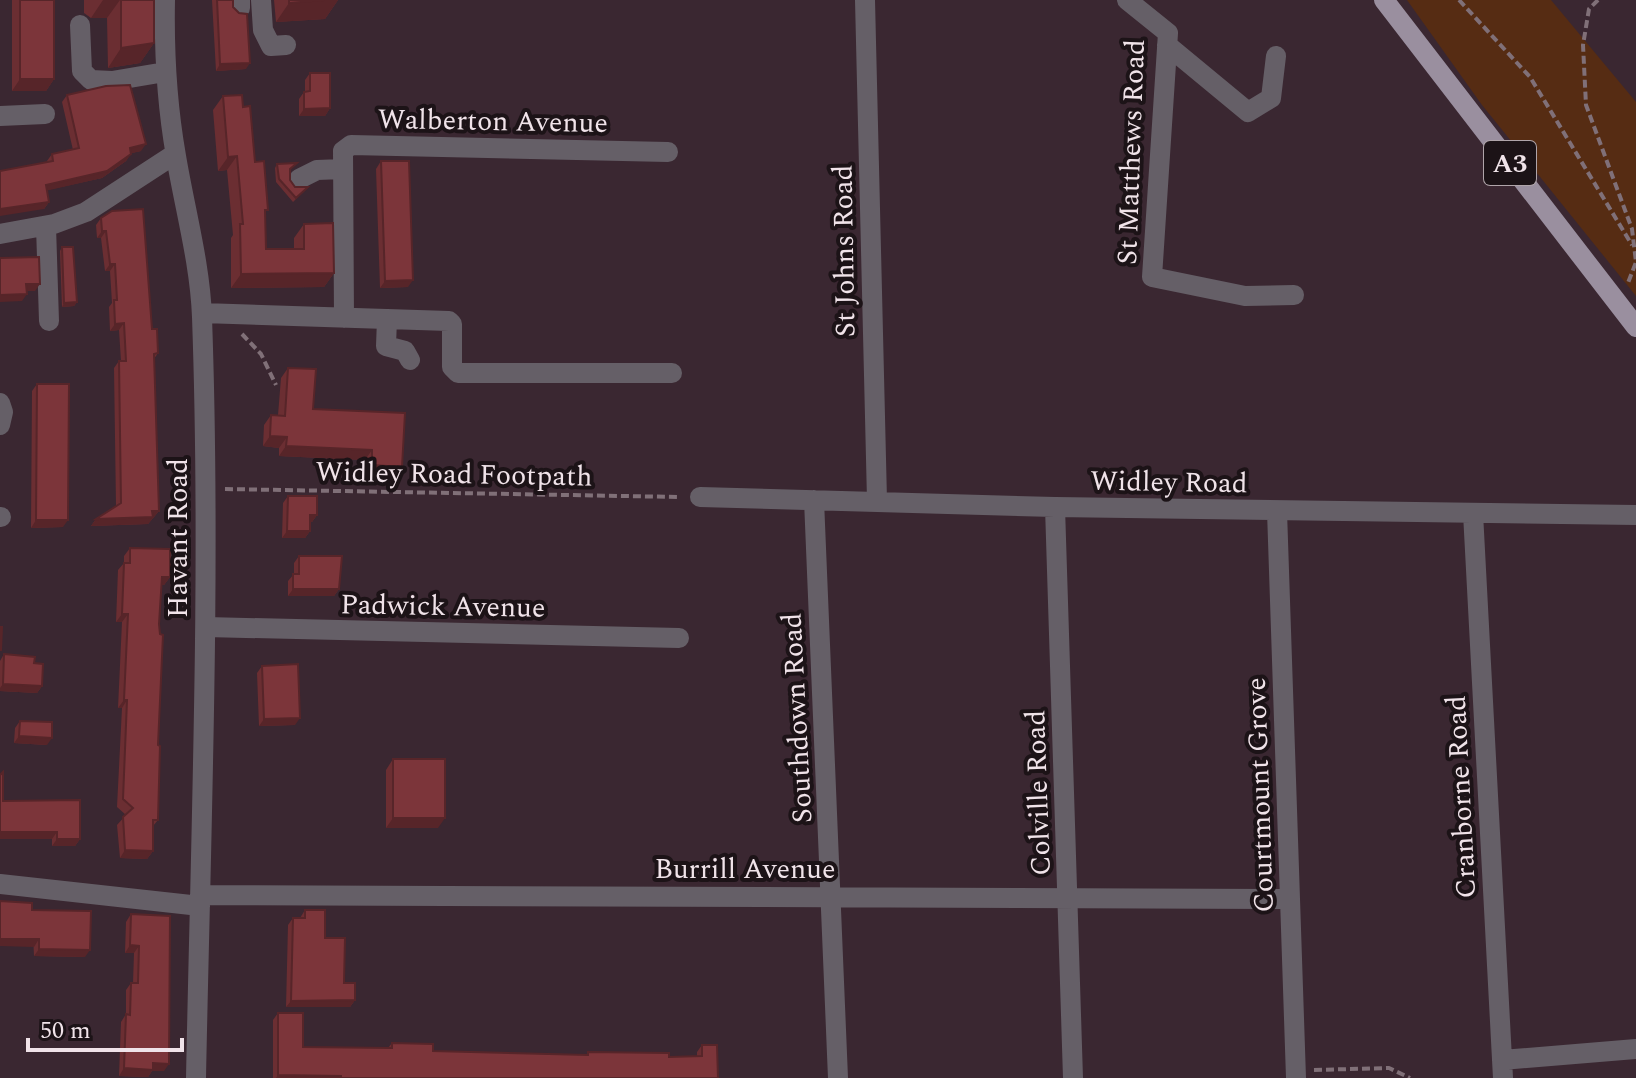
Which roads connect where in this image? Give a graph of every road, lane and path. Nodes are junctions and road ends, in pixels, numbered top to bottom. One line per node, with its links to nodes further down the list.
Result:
1 (165, 0): 12 (street, Havant Road)
2 (261, 0): 9 (street)
3 (865, 0): 37 (street, St Johns Road)
4 (1127, 0): 10 (street, St Matthews Road)
5 (1384, 0): 23 (main road, A3)
6 (1459, 0): 21 (path)
7 (1598, 0): 21 (path)
8 (80, 25): 12 (street)
9 (286, 45)
10 (1167, 45): 11 (street); 22 (street, St Matthews Road)
11 (1276, 56)
12 (165, 72): 16 (street, Havant Road)
13 (45, 114): 14 (street)
14 (0, 116)
15 (668, 152): 17 (street, Walberton Avenue)
16 (175, 154): 19 (street); 24 (street, Havant Road)
17 (343, 169): 18 (street); 25 (street)
18 (299, 179)
19 (46, 226): 20 (street); 27 (street)
20 (0, 234)
21 (1635, 249): 23 (path)
22 (1294, 295)
23 (1620, 306): 28 (main road, A3)
24 (211, 313): 25 (street); 31 (path); 34 (street, Havant Road)
25 (344, 318): 26 (street)
26 (387, 319): 29 (street); 30 (street)
27 (49, 321)
28 (1636, 327)
29 (410, 360)
30 (672, 373)
31 (276, 385)
32 (0, 403): 33 (street)
33 (0, 425)
34 (206, 489): 35 (path, Widley Road Footpath); 42 (street, Havant Road)
35 (700, 497): 36 (street, Widley Road)
36 (814, 500): 37 (street, Widley Road); 45 (street, Southdown Road)
37 (877, 500): 38 (street, Widley Road)
38 (1055, 507): 39 (street, Widley Road); 46 (street, Colville Road)
39 (1277, 511): 40 (street, Widley Road); 47 (street, Courtmount Grove)
40 (1473, 513): 41 (street, Widley Road); 50 (street, Cranborne Road)
41 (1636, 515)
42 (206, 627): 43 (street, Padwick Avenue); 48 (street, Havant Road)
43 (679, 638)
44 (0, 884): 48 (street, Burrill Avenue)
45 (832, 896): 46 (street, Burrill Avenue); 48 (street, Burrill Avenue); 53 (street, Southdown Road)
46 (1069, 898): 47 (street, Burrill Avenue); 54 (street, Colville Road)
47 (1290, 899): 51 (street, Courtmount Grove)
48 (200, 900): 52 (street, Havant Road)
49 (1636, 1049): 50 (street)
50 (1503, 1069)
51 (1296, 1074): 55 (path)
52 (196, 1078)
53 (838, 1078)
54 (1073, 1078)
55 (1410, 1078)

